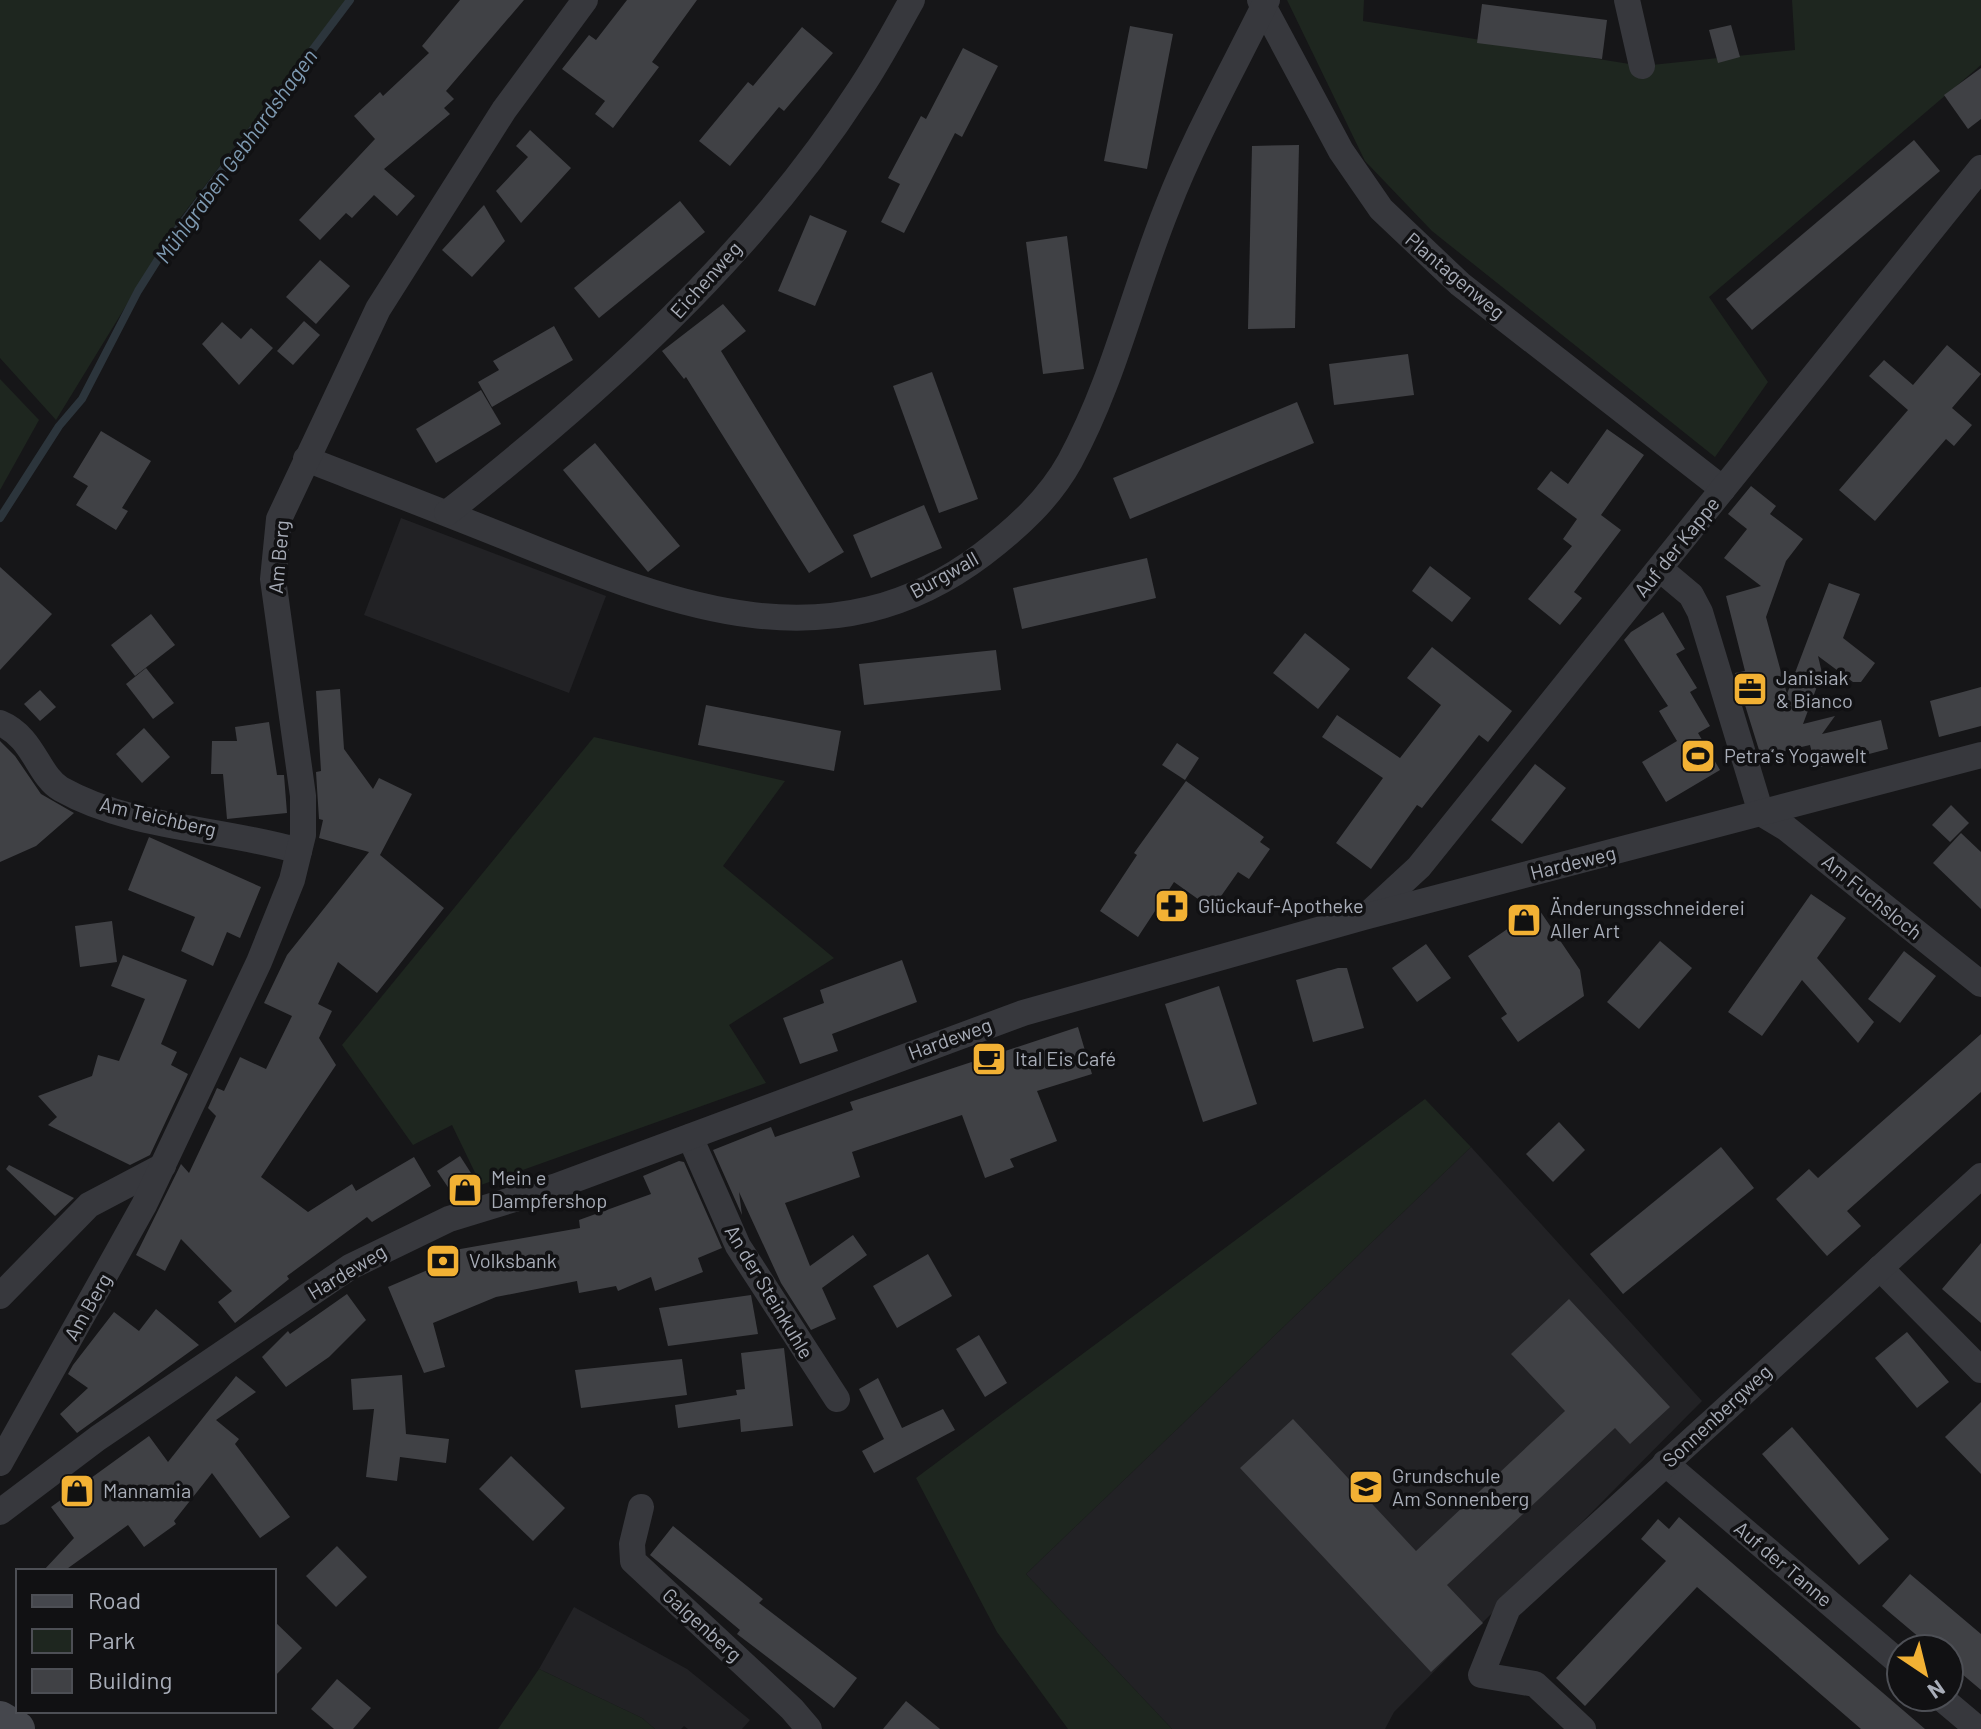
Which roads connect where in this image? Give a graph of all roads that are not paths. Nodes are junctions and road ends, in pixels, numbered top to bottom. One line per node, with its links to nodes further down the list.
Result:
1 (585, 0): 7 (street, Am Berg)
2 (912, 0): 9 (street, Eichenweg)
3 (1627, 0): 5 (street)
4 (1264, 2): 8 (street, Plantagenweg); 9 (street, Burgwall)
5 (1642, 66)
6 (1981, 168): 8 (street, Auf der Kappe)
7 (306, 459): 9 (street, Burgwall); 14 (street, Am Berg)
8 (1723, 489): 10 (street, Auf der Kappe)
9 (447, 513)
10 (1660, 569): 13 (street); 15 (street, Auf der Kappe)
11 (0, 723): 14 (street, Am Teichberg)
12 (1981, 755): 13 (street, Hardeweg)
13 (1761, 813): 15 (street, Hardeweg); 16 (street, Am Fuchsloch)
14 (299, 851): 18 (street, Am Berg)
15 (1364, 917): 17 (street, Hardeweg)
16 (1981, 984)
17 (690, 1137): 23 (street, An der Steinkuhle); 27 (street, Hardeweg)
18 (163, 1166): 21 (street); 24 (street, Am Berg)
19 (1981, 1176): 20 (street, Sonnenbergweg)
20 (1880, 1268): 22 (street); 25 (street, Sonnenbergweg)
21 (0, 1296)
22 (1981, 1370)
23 (837, 1399)
24 (3, 1449)
25 (1665, 1463): 28 (street, Auf der Tanne); 33 (street, Sonnenbergweg)
26 (641, 1507): 32 (street, Galgenberg)
27 (0, 1512)
28 (1885, 1650)
29 (1959, 1713): 34 (street)
30 (0, 1719): 31 (main road)
31 (17, 1729)
32 (809, 1729)
33 (1583, 1729)
34 (1978, 1729)

